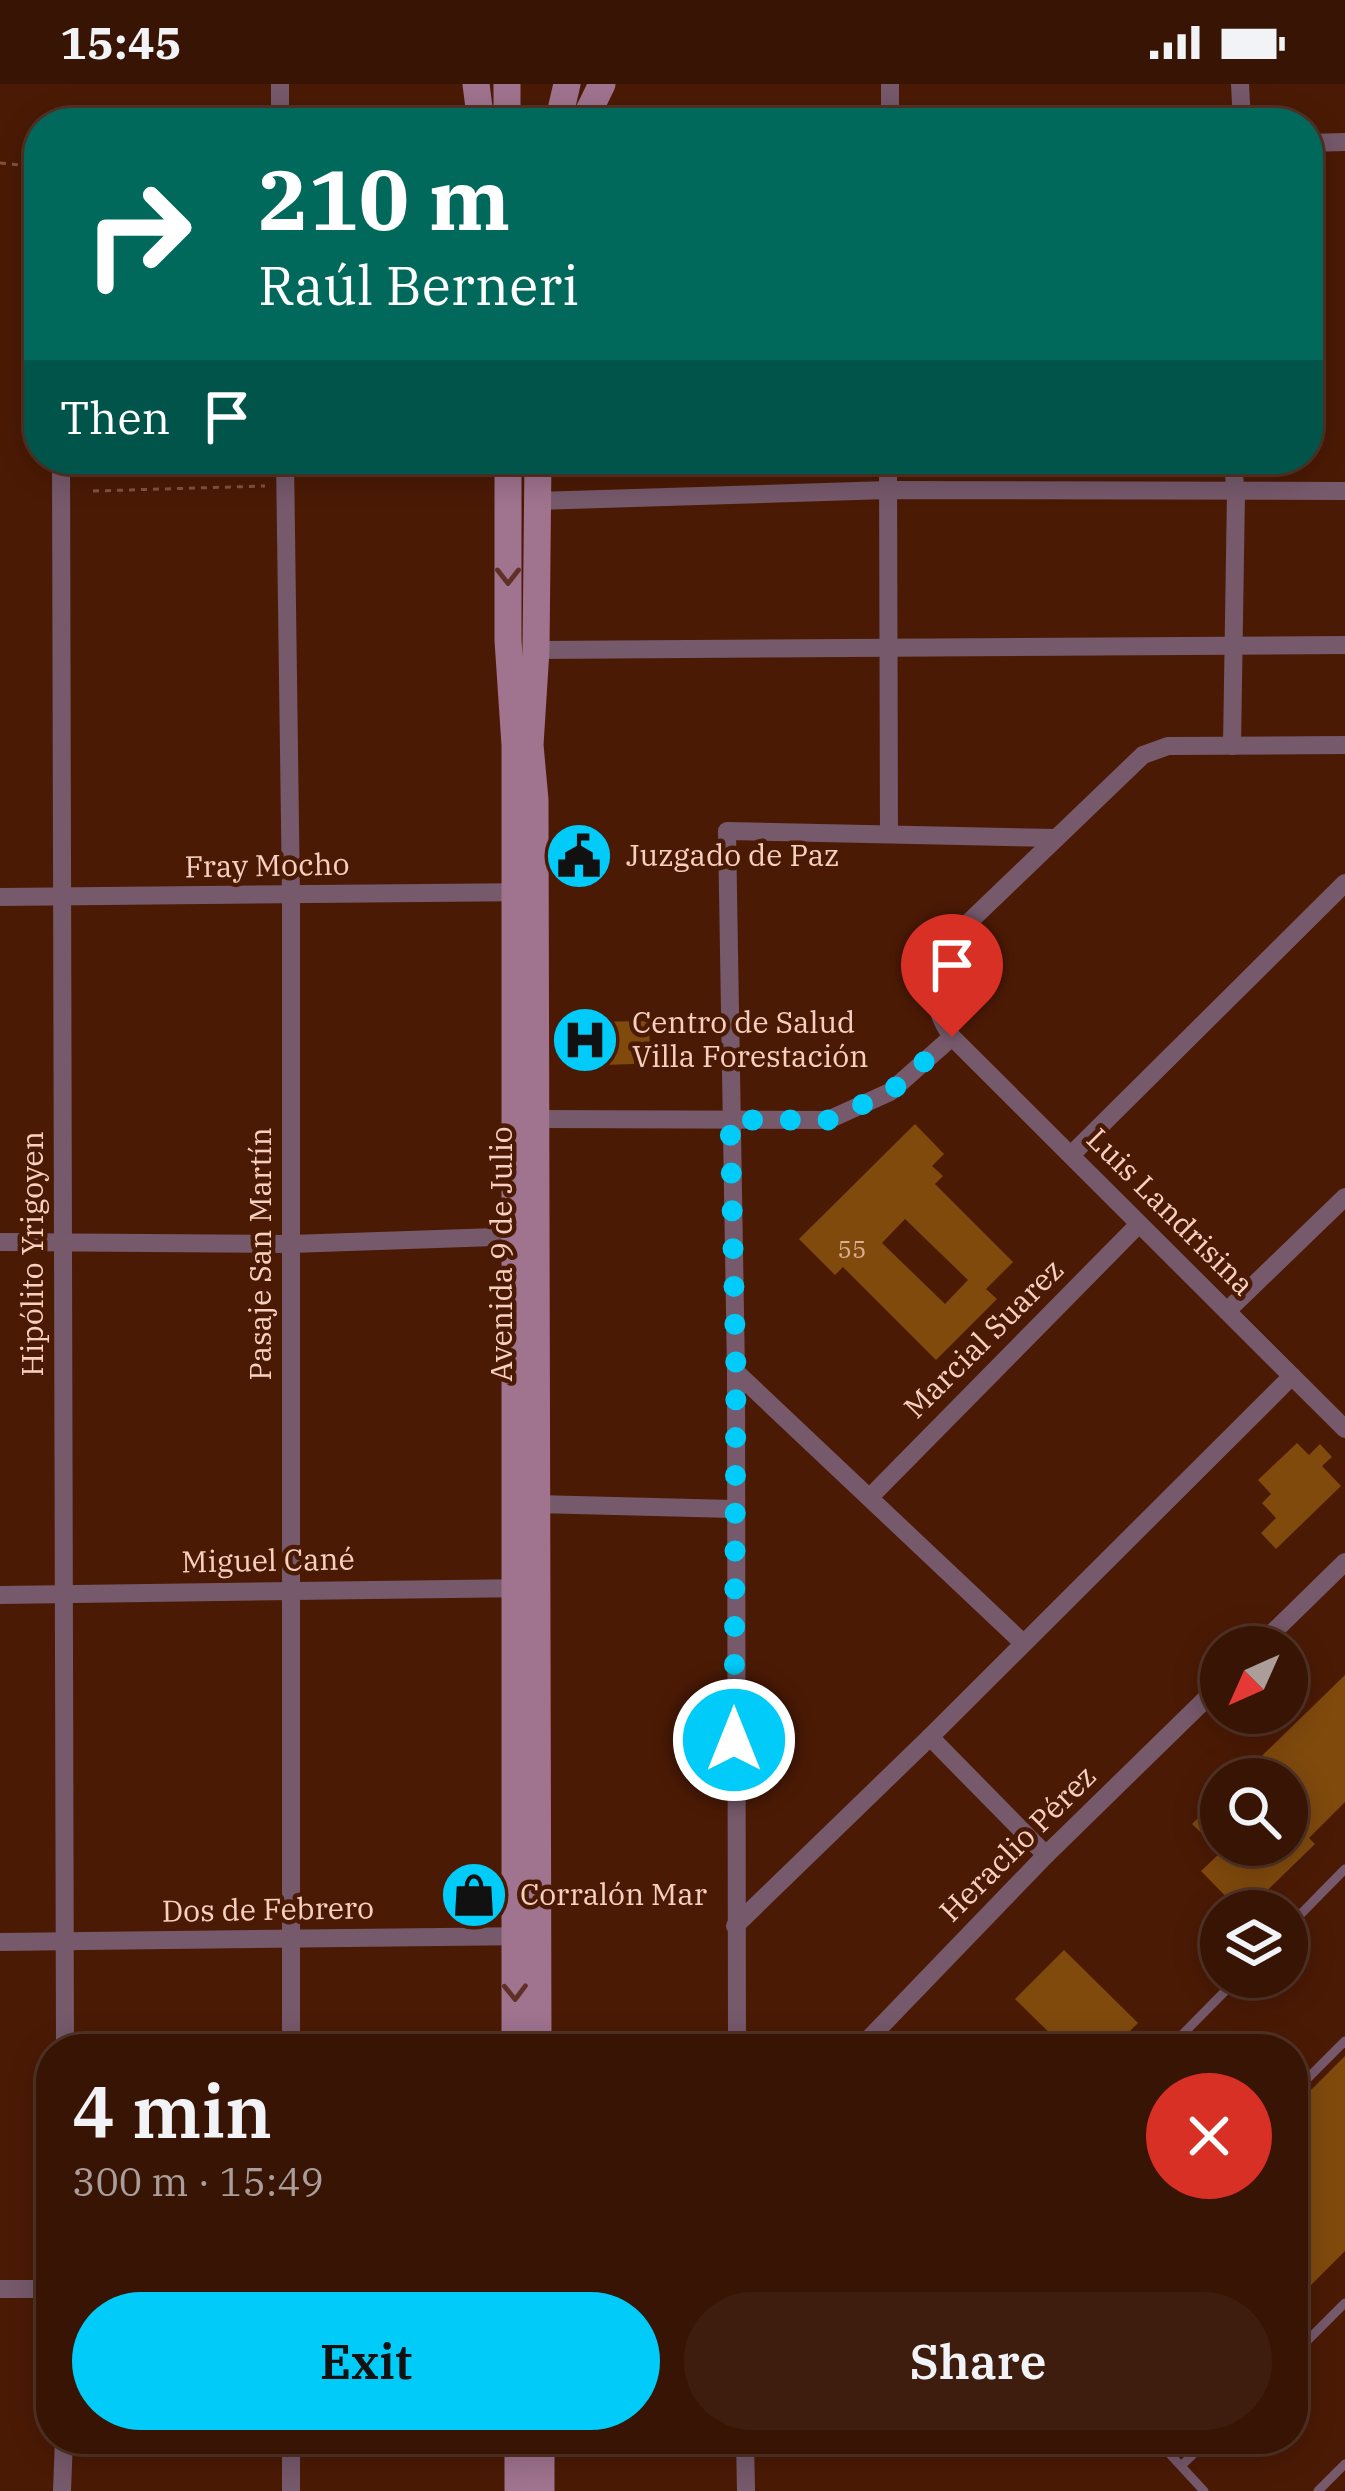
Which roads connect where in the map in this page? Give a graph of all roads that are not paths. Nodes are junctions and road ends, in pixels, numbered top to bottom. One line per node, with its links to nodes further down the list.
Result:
1 (61, 474): 21 (street, Hipólito Yrigoyen)
2 (285, 474): 22 (street, Pasaje San Martín)
3 (508, 474): 19 (main road, Avenida 9 de Julio, one-way to 19)
4 (888, 474): 7 (street)
5 (1234, 474): 9 (street)
6 (539, 475): 7 (street); 13 (main road, Avenida 9 de Julio)
7 (888, 490): 9 (street); 12 (street)
8 (1345, 490): 9 (street)
9 (1236, 491): 10 (street)
10 (1234, 645): 11 (street); 12 (street); 15 (street)
11 (1345, 645)
12 (889, 647): 13 (street); 16 (street)
13 (536, 650): 19 (main road, Avenida 9 de Julio)
14 (1345, 745): 15 (street)
15 (1232, 746): 17 (street)
16 (889, 834): 17 (street); 25 (street)
17 (1056, 838): 23 (street)
18 (1345, 883): 26 (street)
19 (525, 891): 22 (street, Fray Mocho); 24 (main road, Avenida 9 de Julio); 29 (main road, Avenida 9 de Julio)
20 (0, 897): 21 (street, Fray Mocho)
21 (62, 897): 22 (street, Fray Mocho); 30 (street, Hipólito Yrigoyen)
22 (291, 897): 32 (street, Pasaje San Martín)
23 (952, 1037): 25 (street); 26 (street, Luis Landrisina)
24 (535, 1119): 25 (street); 29 (main road, Avenida 9 de Julio)
25 (730, 1120): 34 (street)
26 (1071, 1155): 28 (street, Luis Landrisina)
27 (1345, 1197): 33 (street)
28 (1139, 1224): 33 (street, Luis Landrisina); 37 (street, Marcial Suarez)
29 (525, 1236): 32 (street); 38 (main road, Avenida 9 de Julio); 41 (main road, Avenida 9 de Julio)
30 (62, 1241): 31 (street); 32 (street); 44 (street, Hipólito Yrigoyen)
31 (0, 1242)
32 (291, 1244): 42 (street, Pasaje San Martín)
33 (1227, 1311): 35 (street, Luis Landrisina)
34 (736, 1372): 37 (street); 39 (street)
35 (1292, 1376): 36 (street, Luis Landrisina); 46 (street)
36 (1345, 1429)
37 (871, 1496): 46 (street)
38 (536, 1504): 39 (street); 41 (main road, Avenida 9 de Julio)
39 (734, 1508): 52 (street)
40 (1345, 1562): 45 (street)
41 (526, 1588): 42 (street, Miguel Cané); 53 (main road, Avenida 9 de Julio)
42 (293, 1590): 44 (street, Miguel Cané); 54 (street, Pasaje San Martín)
43 (0, 1595): 44 (street, Miguel Cané)
44 (67, 1595): 56 (street, Hipólito Yrigoyen)
45 (1279, 1626)
46 (1022, 1642): 48 (street)
47 (1200, 1705): 49 (street, Heraclio Pérez)
48 (930, 1737): 49 (street); 52 (street)
49 (1046, 1855): 63 (street, Heraclio Pérez)
50 (1345, 1869): 51 (lane)
51 (1308, 1907)
52 (735, 1925): 62 (street)
53 (525, 1936): 54 (street, Dos de Febrero); 60 (main road, Avenida 9 de Julio, one-way to 60); 61 (main road, Avenida 9 de Julio)
54 (291, 1941): 56 (street, Dos de Febrero); 59 (street, Pasaje San Martín)
55 (0, 1942): 56 (street, Dos de Febrero)
56 (65, 1942): 58 (street, Hipólito Yrigoyen)
57 (1218, 1998): 64 (lane)
58 (65, 2034)
59 (291, 2034)
60 (516, 2034)
61 (536, 2034)
62 (737, 2034)
63 (874, 2034)
64 (1183, 2034)
65 (1345, 2041): 66 (lane)
66 (1308, 2077)
67 (0, 2289): 68 (street)
68 (36, 2289)
69 (1345, 2303): 70 (lane)
70 (1308, 2340)
71 (63, 2454): 80 (street)
72 (291, 2454): 81 (street)
73 (518, 2454): 82 (main road)
74 (541, 2454): 83 (main road)
75 (745, 2454): 84 (street)
76 (1171, 2454): 79 (lane)
77 (1193, 2454): 79 (lane)
78 (1345, 2464): 86 (lane)
79 (1182, 2465): 85 (lane)
80 (62, 2491)
81 (291, 2491)
82 (518, 2491)
83 (541, 2491)
84 (746, 2491)
85 (1204, 2491)
86 (1318, 2491)

